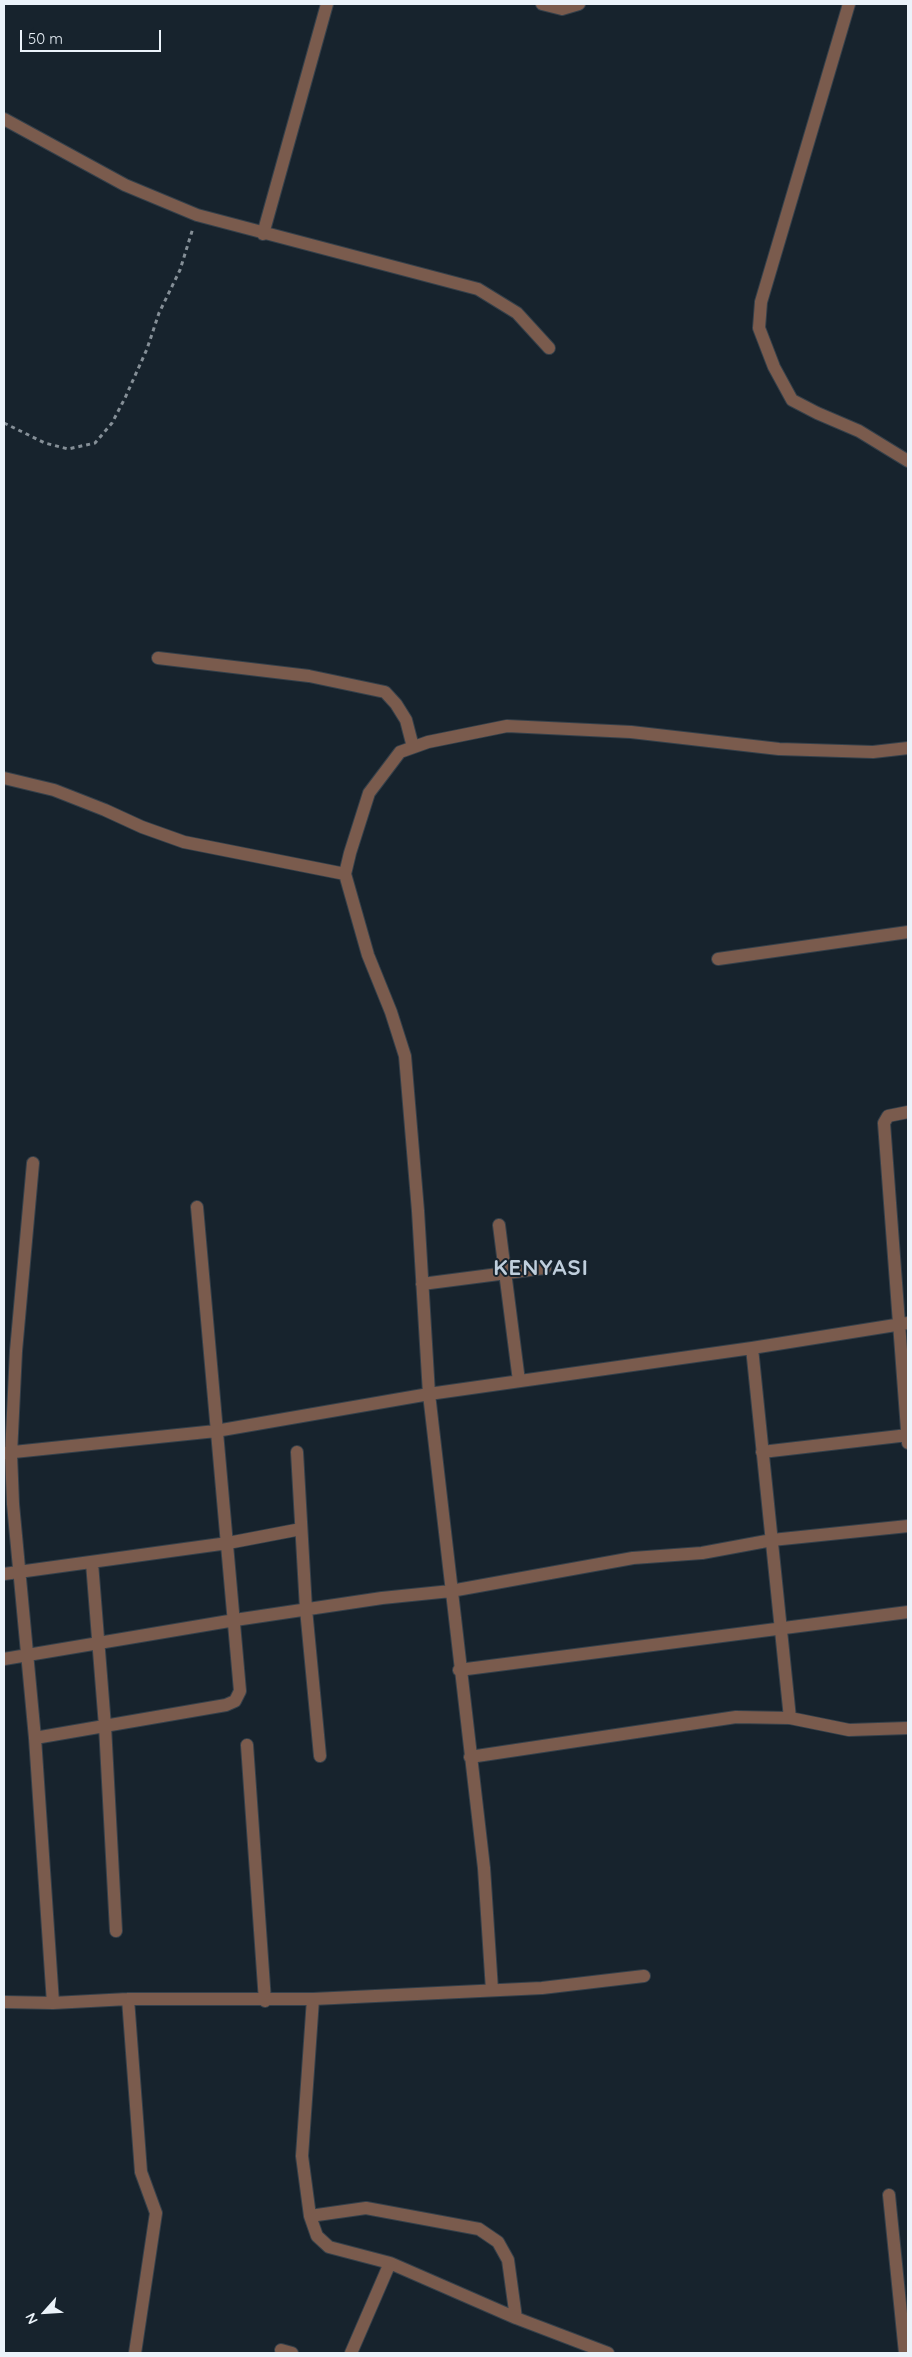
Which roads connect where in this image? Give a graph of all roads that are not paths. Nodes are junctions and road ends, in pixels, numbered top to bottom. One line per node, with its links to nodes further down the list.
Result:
1 (327, 4): 6 (street)
2 (542, 4): 3 (street)
3 (579, 4)
4 (849, 4): 8 (street)
5 (4, 119): 6 (street)
6 (263, 234): 7 (street)
7 (548, 348)
8 (908, 461)
9 (158, 658): 10 (street)
10 (413, 747): 11 (street); 13 (street)
11 (908, 748)
12 (4, 778): 13 (street)
13 (345, 874): 22 (street)
14 (908, 932): 15 (street)
15 (718, 959)
16 (908, 1112): 23 (street)
17 (33, 1163): 31 (street)
18 (197, 1206): 27 (street)
19 (499, 1225): 21 (street)
20 (545, 1268): 21 (street)
21 (504, 1273): 22 (street); 25 (street)
22 (422, 1284): 26 (street)
23 (903, 1324): 24 (street); 28 (street)
24 (752, 1348): 25 (street); 30 (street)
25 (519, 1381): 26 (street)
26 (429, 1394): 27 (street); 39 (street)
27 (216, 1431): 31 (street); 35 (street)
28 (908, 1438): 30 (street)
29 (297, 1452): 33 (street)
30 (762, 1452): 34 (street)
31 (7, 1453): 38 (street)
32 (908, 1526): 34 (street)
33 (301, 1529): 35 (street); 40 (street)
34 (772, 1540): 39 (street); 43 (street)
35 (228, 1543): 36 (street); 42 (street)
36 (92, 1563): 38 (street); 44 (street)
37 (4, 1574): 38 (street)
38 (21, 1574): 45 (street)
39 (451, 1591): 40 (street); 47 (street)
40 (306, 1609): 42 (street); 53 (street)
41 (908, 1612): 43 (street)
42 (235, 1620): 44 (street); 49 (street)
43 (780, 1628): 47 (street); 48 (street)
44 (98, 1644): 45 (street); 49 (street)
45 (26, 1656): 46 (street); 51 (street)
46 (4, 1659)
47 (459, 1670): 54 (street)
48 (790, 1718): 50 (street); 54 (street)
49 (105, 1726): 51 (street); 55 (street)
50 (908, 1728)
51 (35, 1738): 62 (street)
52 (247, 1745): 60 (street)
53 (320, 1756)
54 (470, 1757): 57 (street)
55 (116, 1931)
56 (644, 1976): 57 (street)
57 (492, 1990): 59 (street)
58 (128, 1999): 60 (street); 62 (street); 67 (street)
59 (313, 1999): 60 (street); 64 (street)
60 (265, 2000)
61 (4, 2002): 62 (street)
62 (54, 2002)
63 (888, 2195): 70 (street)
64 (310, 2216): 65 (street); 66 (street)
65 (390, 2263): 66 (street); 68 (street)
66 (516, 2318): 69 (street)
67 (134, 2353)
68 (351, 2353)
69 (608, 2353)
70 (905, 2353)

